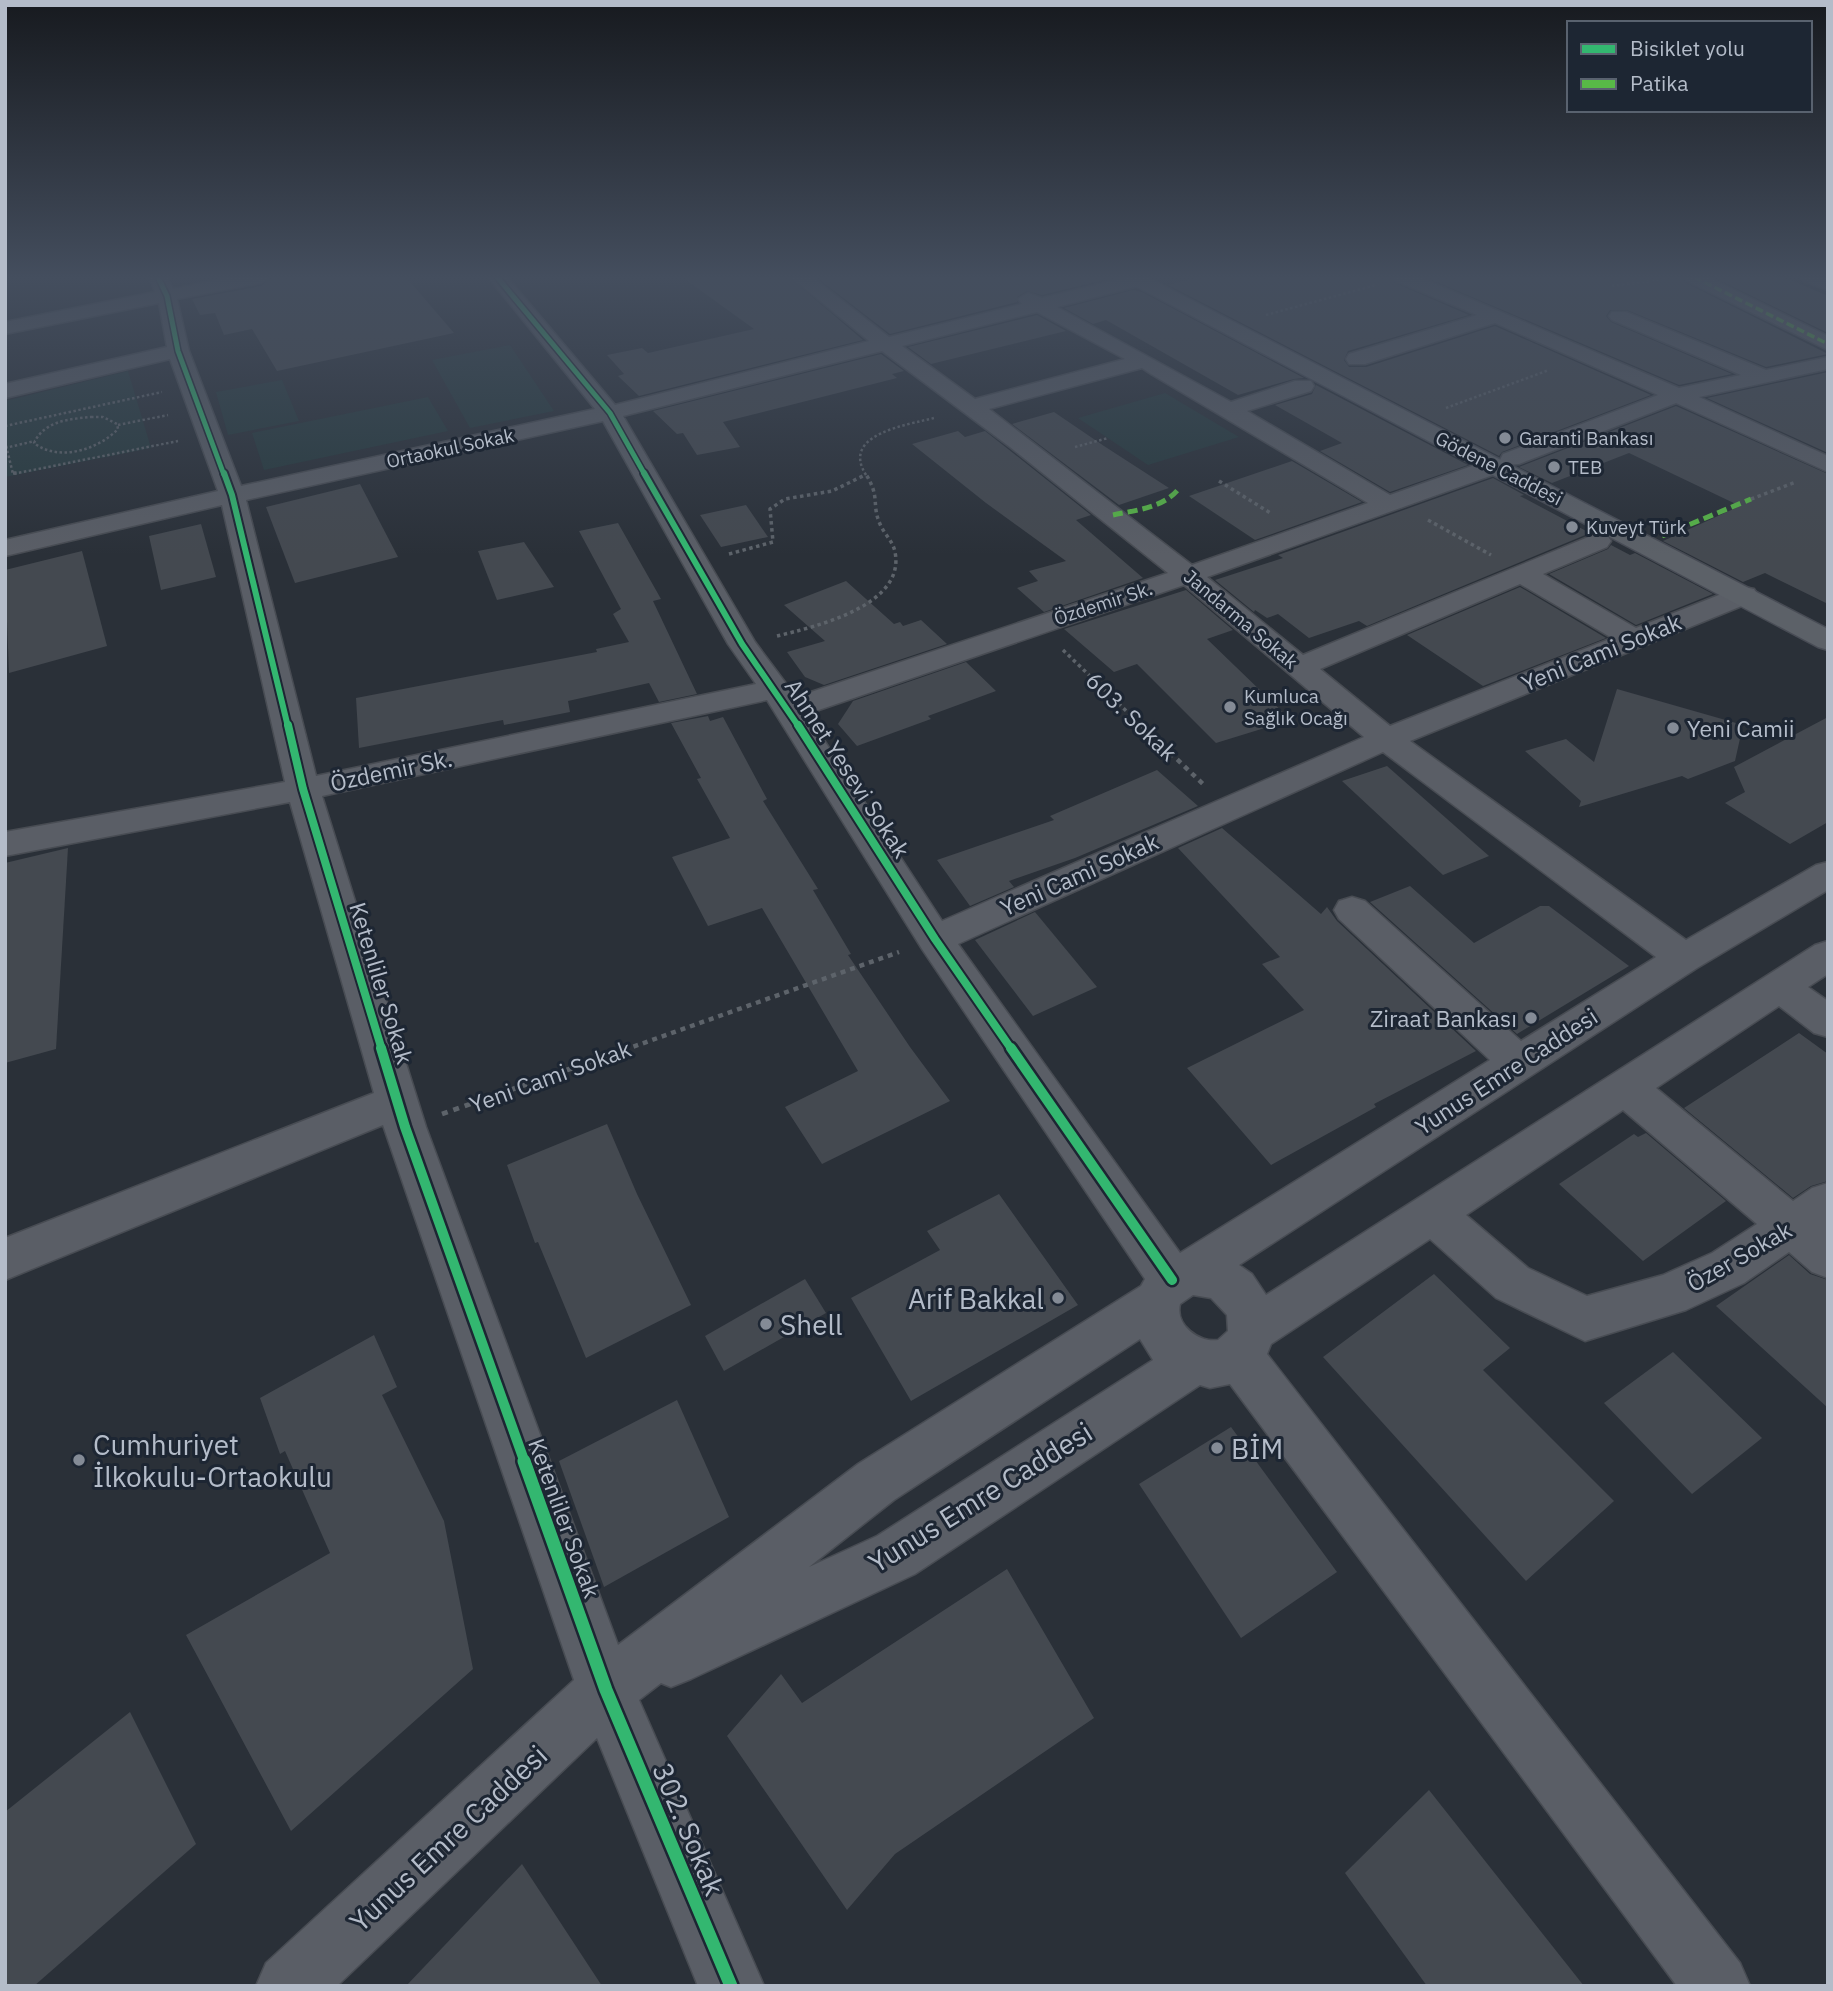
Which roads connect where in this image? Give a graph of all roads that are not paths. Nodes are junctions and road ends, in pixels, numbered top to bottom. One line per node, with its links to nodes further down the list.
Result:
1 (96, 370): 15 (street)
2 (185, 370): 24 (street, Ketenliler Sokak)
3 (574, 370): 19 (street, Ahmet Yesevi Sokak)
4 (776, 370): 19 (street, Ortaokul Sokak)
5 (921, 370): 17 (street, Jandarma Sokak)
6 (1126, 370): 17 (street)
7 (1159, 370): 18 (street)
8 (1321, 370): 22 (main road, Gödene Caddesi)
9 (1336, 370): 22 (main road, Gödene Caddesi)
10 (1622, 370): 16 (street)
11 (1747, 370): 13 (street)
12 (1796, 370): 13 (street, Özdemir Sk.)
13 (1764, 377): 16 (street, Özdemir Sk.)
14 (1303, 386): 18 (street)
15 (5, 391)
16 (1678, 395): 22 (street, Özdemir Sk.); 23 (street)
17 (972, 407): 29 (street, Jandarma Sokak)
18 (1228, 410): 20 (street)
19 (610, 413): 24 (street, Ortaokul Sokak); 35 (street, Ahmet Yesevi Sokak)
20 (1282, 442): 21 (street); 25 (street)
21 (1259, 450)
22 (1503, 463): 25 (street, Özdemir Sk.); 30 (main road, Gödene Caddesi); 31 (main road, Gödene Caddesi)
23 (1828, 465)
24 (232, 495): 27 (street, Ortaokul Sokak); 37 (street, Ketenliler Sokak)
25 (1391, 502): 29 (street, Özdemir Sk.)
26 (1598, 541): 28 (street)
27 (5, 548)
28 (1522, 573): 32 (street); 34 (street)
29 (1188, 575): 34 (street, Jandarma Sokak); 35 (street, Özdemir Sk.)
30 (1744, 595): 32 (street, Yeni Cami Sokak); 33 (main road, Gödene Caddesi)
31 (1828, 620)
32 (1634, 639): 36 (street, Yeni Cami Sokak)
33 (1828, 641)
34 (1299, 667): 36 (street, Jandarma Sokak)
35 (782, 699): 37 (street, Özdemir Sk.); 41 (street, Ahmet Yesevi Sokak)
36 (1386, 739): 41 (street, Yeni Cami Sokak); 43 (street, Jandarma Sokak)
37 (303, 789): 38 (street, Özdemir Sk.); 48 (street, Ketenliler Sokak)
38 (5, 845)
39 (1828, 874): 43 (street, Yunus Emre Caddesi)
40 (1352, 909): 46 (street)
41 (935, 939): 54 (street, Ahmet Yesevi Sokak)
42 (1828, 955): 44 (street, Yunus Emre Caddesi)
43 (1684, 957): 46 (street, Yunus Emre Caddesi)
44 (1781, 987): 45 (street); 47 (street, Yunus Emre Caddesi)
45 (1828, 1021)
46 (1519, 1063): 54 (street, Yunus Emre Caddesi)
47 (1626, 1088): 50 (street, Yunus Emre Caddesi); 51 (street)
48 (401, 1114): 53 (street); 56 (street, Ketenliler Sokak)
49 (1828, 1202): 51 (street, Özer Sokak)
50 (1432, 1213): 51 (street, Özer Sokak); 55 (street, Yunus Emre Caddesi)
51 (1791, 1226): 52 (street)
52 (1828, 1257)
53 (5, 1259)
54 (1172, 1285): 55 (street); 55 (street); 56 (street, Yunus Emre Caddesi)
55 (1228, 1349): 56 (street, Yunus Emre Caddesi); 59 (street)
56 (606, 1690): 57 (street, Yunus Emre Caddesi); 58 (street, 302. Sokak)
57 (289, 1986)
58 (731, 1986)
59 (1717, 1986)

